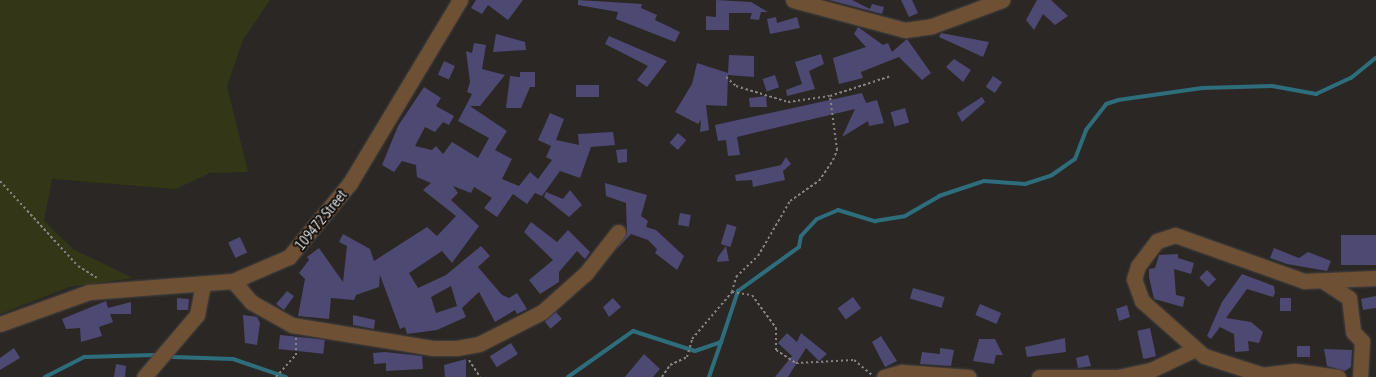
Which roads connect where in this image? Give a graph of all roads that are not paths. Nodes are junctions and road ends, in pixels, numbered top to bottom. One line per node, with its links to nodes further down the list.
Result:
1 (460, 0): 6 (street, 109472 Street)
2 (793, 0): 3 (street)
3 (1002, 0)
4 (618, 232): 6 (street)
5 (1376, 278): 7 (street)
6 (233, 282): 8 (street, 109472 Street)
7 (1326, 283): 10 (street); 16 (street)
8 (203, 286): 9 (street, 109472 Street); 11 (street)
9 (0, 324)
10 (1195, 349): 14 (street); 15 (street)
11 (149, 374)
12 (884, 377): 13 (street)
13 (969, 377)
14 (1039, 377)
15 (1338, 377)
16 (1360, 377)

